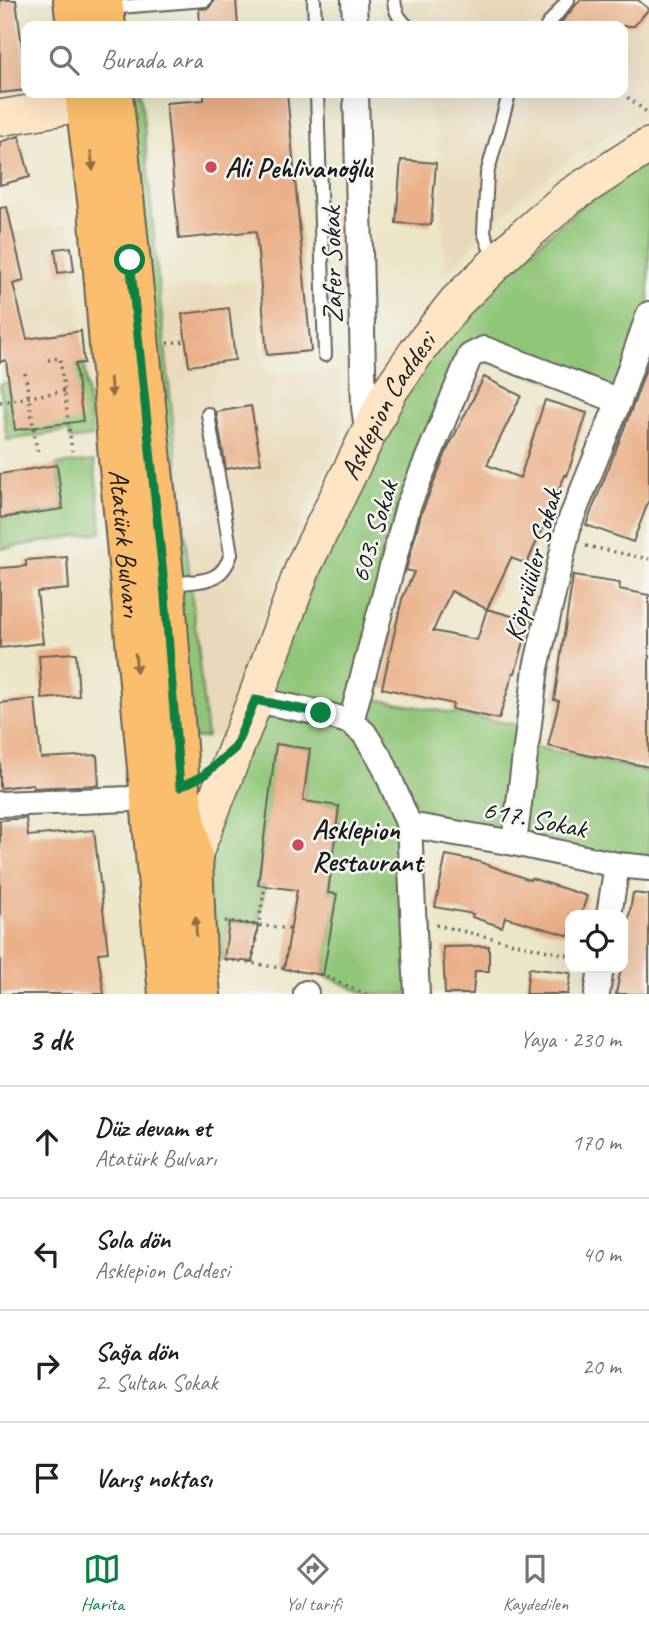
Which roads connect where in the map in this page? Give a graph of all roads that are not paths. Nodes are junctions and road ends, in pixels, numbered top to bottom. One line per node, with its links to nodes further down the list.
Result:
1 (205, 0): 6 (lane)
2 (314, 0): 7 (lane)
3 (354, 0): 8 (street)
4 (394, 0): 9 (lane)
5 (568, 0): 10 (lane)
6 (93, 12)
7 (315, 21)
8 (355, 21)
9 (402, 21)
10 (551, 21)
11 (85, 98): 17 (main road)
12 (94, 98): 25 (main road, Atatürk Bulvarı)
13 (94, 98): 29 (main road, Atatürk Bulvarı, one-way to 29)
14 (317, 98): 21 (lane)
15 (356, 98): 24 (street, Zafer Sokak)
16 (509, 98): 19 (lane)
17 (0, 118)
18 (649, 146): 19 (main road, Asklepion Caddesi)
19 (500, 260): 24 (main road, Asklepion Caddesi)
20 (649, 314): 22 (street, Köprülüler Sokak)
21 (324, 355)
22 (619, 401): 27 (street, 603. Sokak); 32 (street, Köprülüler Sokak)
23 (208, 414): 25 (lane)
24 (368, 435): 26 (main road, Asklepion Caddesi)
25 (164, 584): 29 (main road, Atatürk Bulvarı)
26 (255, 700): 27 (street); 28 (main road, Asklepion Caddesi)
27 (351, 722): 31 (street)
28 (235, 748): 29 (main road, Asklepion Caddesi); 33 (main road, Asklepion Caddesi)
29 (164, 790): 30 (street); 33 (main road, Atatürk Bulvarı); 34 (main road, Atatürk Bulvarı)
30 (0, 804)
31 (409, 825): 32 (street, 617. Sokak); 41 (street)
32 (514, 843): 35 (street, 617. Sokak)
33 (193, 858): 34 (main road); 40 (main road, Atatürk Bulvarı, one-way to 33)
34 (154, 863): 39 (main road, Atatürk Bulvarı)
35 (617, 865): 36 (street, 617. Sokak); 37 (street)
36 (649, 868)
37 (610, 910)
38 (600, 973): 42 (street)
39 (168, 994)
40 (201, 994)
41 (417, 994)
42 (597, 994)

